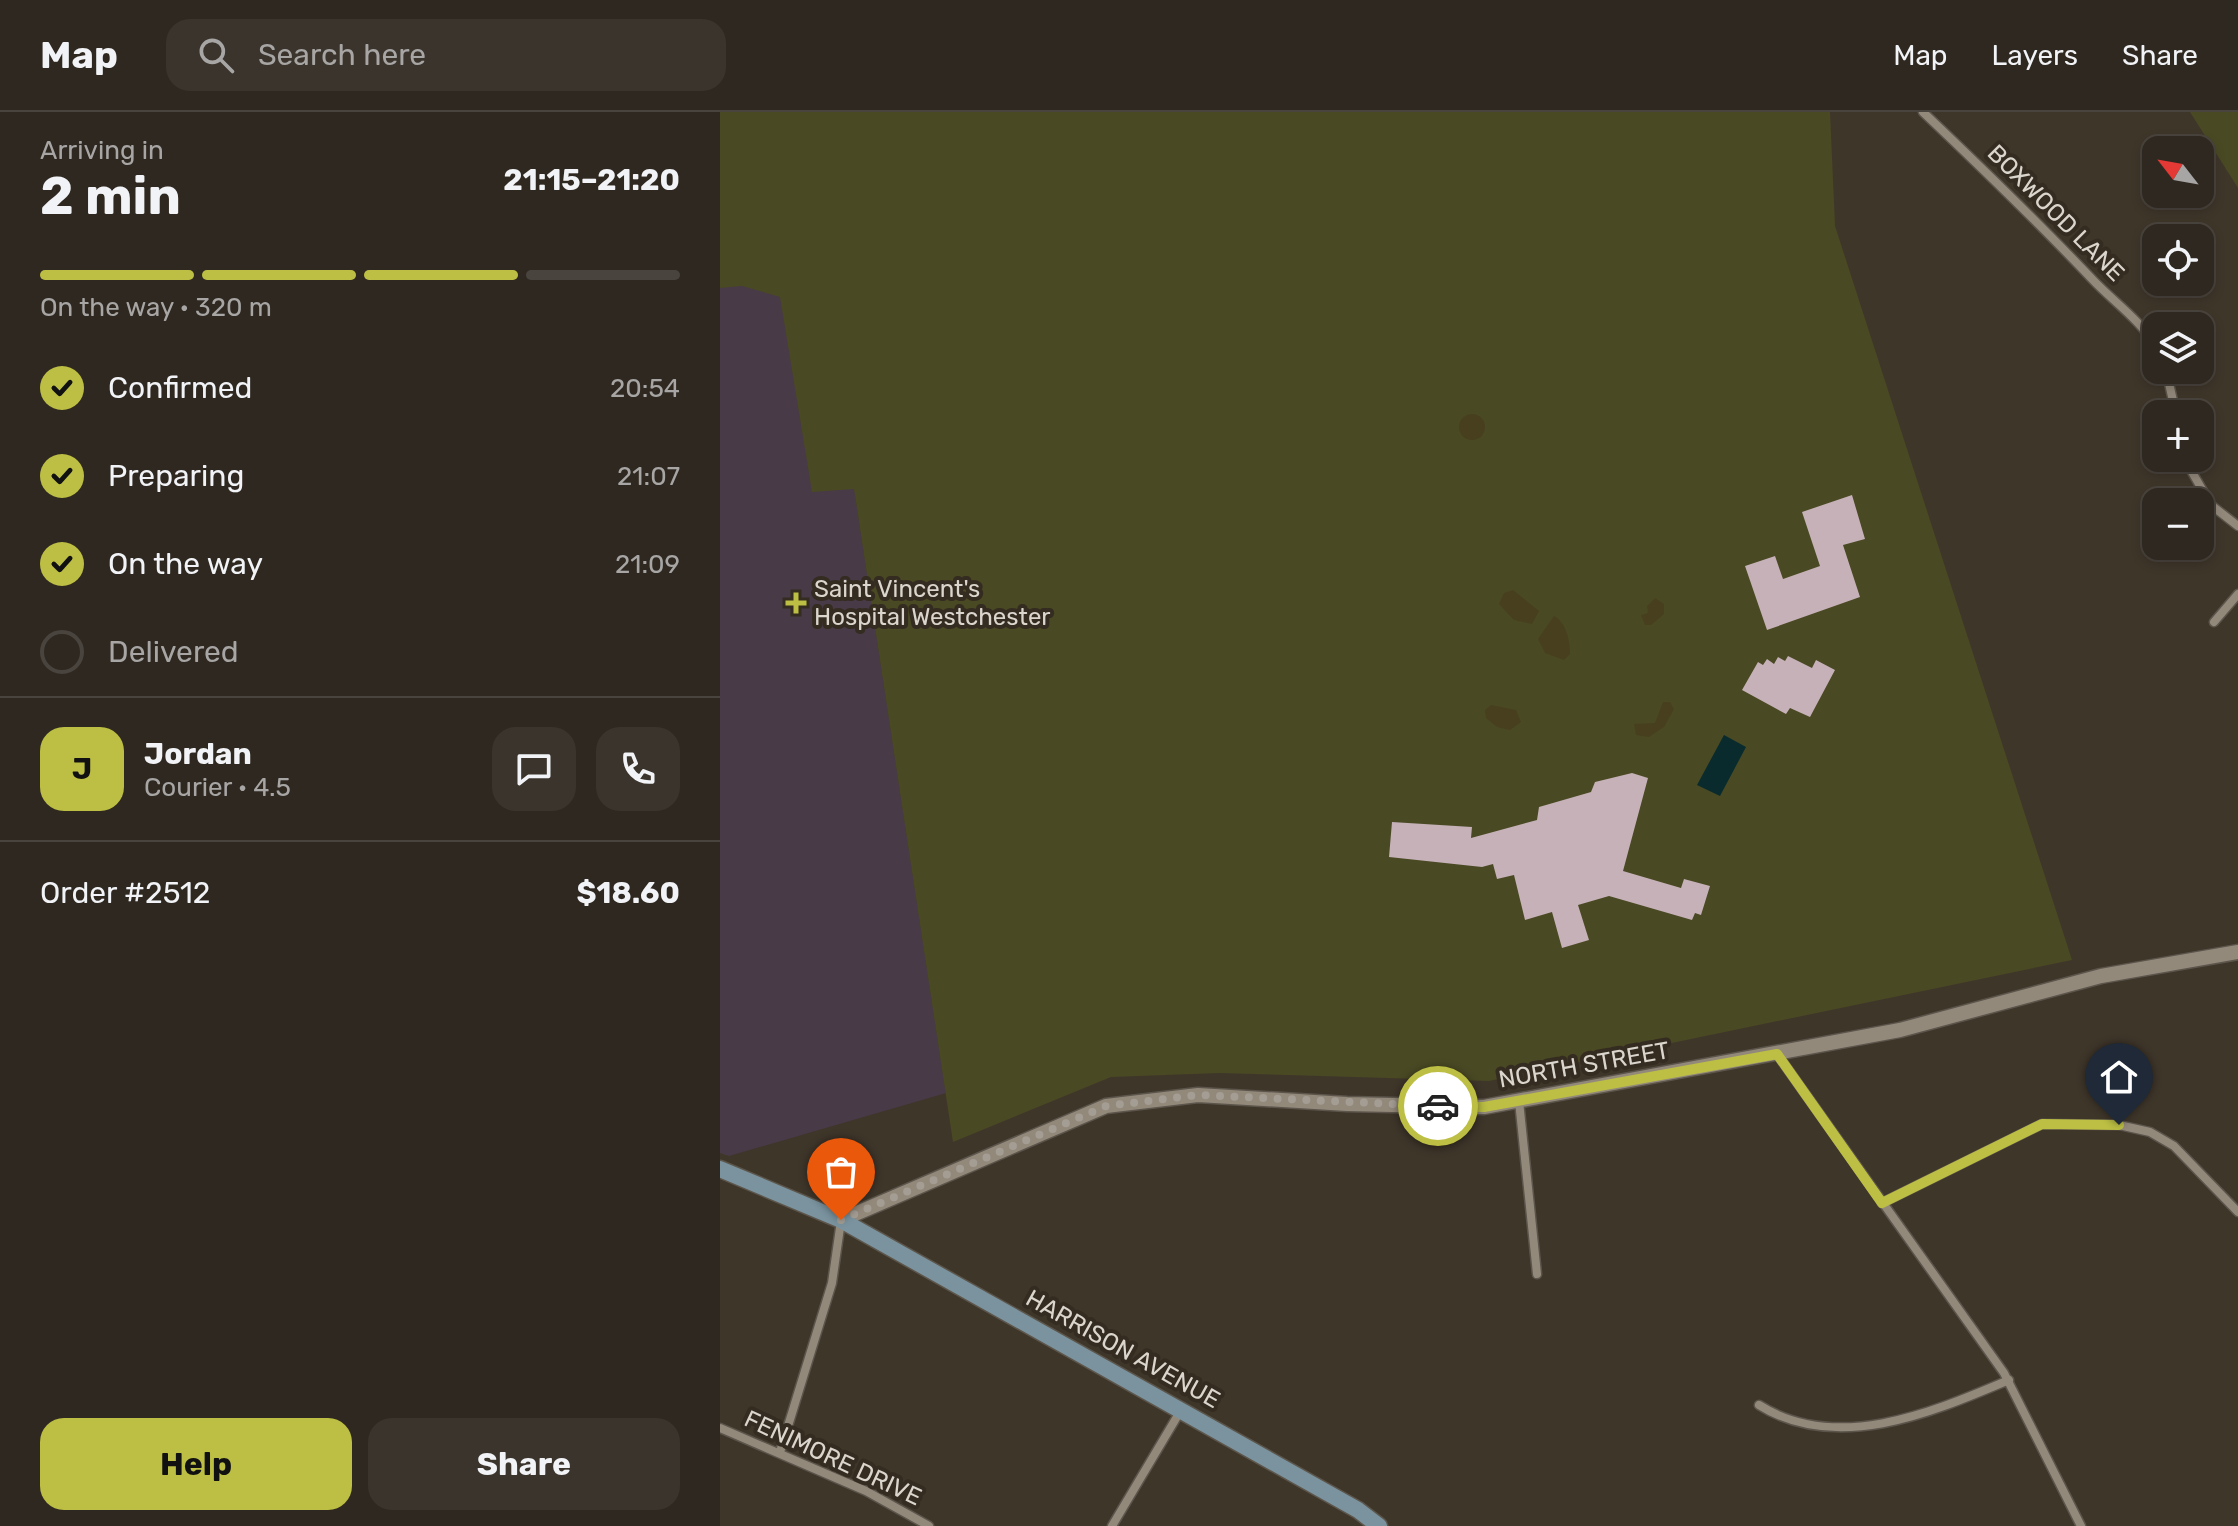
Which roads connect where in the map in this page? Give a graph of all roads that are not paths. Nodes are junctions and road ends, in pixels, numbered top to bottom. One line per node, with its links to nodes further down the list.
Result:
1 (1923, 112): 2 (street, BOXWOOD LANE)
2 (2142, 325)
3 (2192, 472): 4 (street)
4 (2238, 526)
5 (2238, 594): 6 (street)
6 (2214, 622)
7 (2238, 952): 8 (street, NORTH STREET)
8 (1777, 1054): 9 (street, NORTH STREET); 11 (street)
9 (1519, 1101): 13 (street, NORTH STREET); 14 (street)
10 (720, 1169): 13 (main road)
11 (1882, 1203): 12 (street); 15 (street)
12 (2238, 1212)
13 (841, 1220): 17 (main road, HARRISON AVENUE); 19 (street)
14 (1537, 1274)
15 (2009, 1380): 16 (street); 23 (street)
16 (1759, 1405)
17 (1182, 1409): 21 (street); 22 (main road, HARRISON AVENUE)
18 (720, 1428): 19 (street, FENIMORE DRIVE)
19 (780, 1452): 20 (street, FENIMORE DRIVE)
20 (929, 1526)
21 (1112, 1526)
22 (1379, 1526)
23 (2081, 1526)

